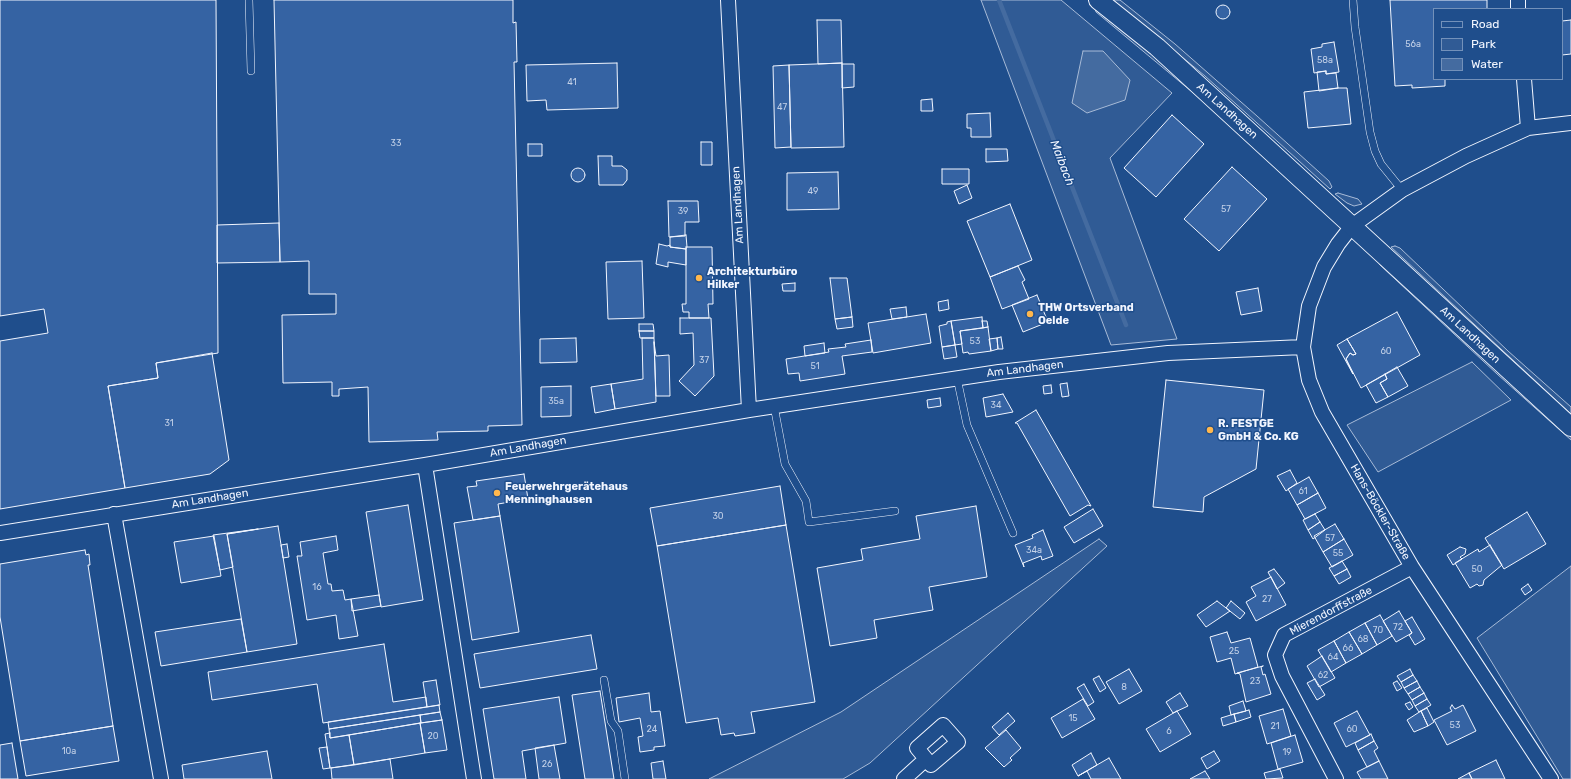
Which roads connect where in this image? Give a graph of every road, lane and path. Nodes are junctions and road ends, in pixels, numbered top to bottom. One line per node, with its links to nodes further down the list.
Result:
1 (249, 0): 5 (lane)
2 (728, 0): 14 (street, Am Landhagen)
3 (1098, 0): 10 (street, Am Landhagen)
4 (1353, 0): 9 (lane)
5 (251, 71)
6 (1524, 80): 8 (street)
7 (1571, 123): 8 (street)
8 (1528, 128): 9 (street)
9 (1402, 190): 10 (street)
10 (1352, 226): 11 (street, Hans-Böckler-Straße); 15 (street, Am Landhagen)
11 (1303, 347): 12 (street, Am Landhagen); 21 (street, Hans-Böckler-Straße)
12 (957, 378): 13 (street, Am Landhagen); 20 (lane)
13 (774, 406): 14 (street, Am Landhagen); 17 (lane)
14 (749, 410): 16 (street, Am Landhagen)
15 (1571, 427)
16 (426, 465): 18 (street, Am Landhagen); 25 (street)
17 (895, 511)
18 (114, 514): 19 (street, Am Landhagen); 24 (street)
19 (0, 533)
20 (1013, 533)
21 (1412, 567): 28 (street, Mierendorffstraße); 29 (street, Hans-Böckler-Straße)
22 (604, 680): 26 (lane)
23 (926, 759): 27 (street)
24 (161, 779)
25 (474, 779)
26 (625, 779)
27 (904, 779)
28 (1336, 779)
29 (1551, 779)

